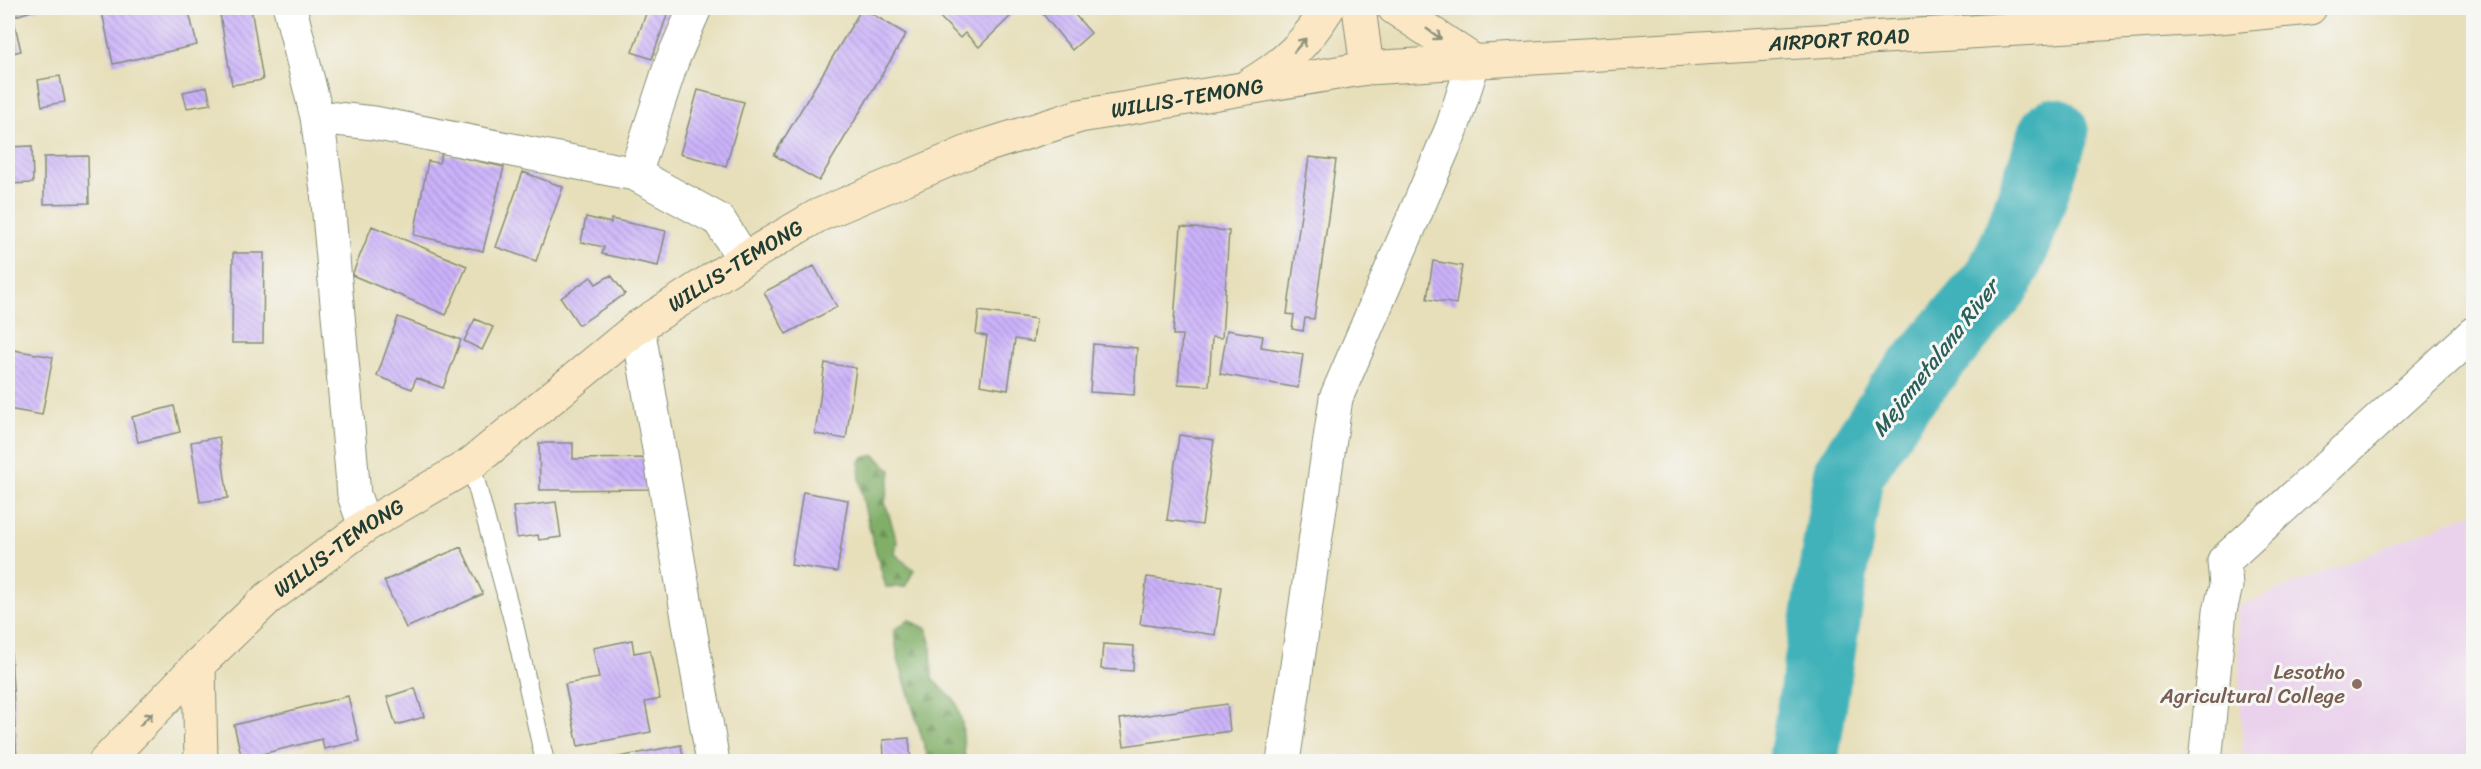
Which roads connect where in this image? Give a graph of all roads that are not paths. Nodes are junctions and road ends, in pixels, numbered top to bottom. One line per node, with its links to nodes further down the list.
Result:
1 (290, 8): 10 (street)
2 (695, 8): 11 (street)
3 (1328, 8): 9 (main road, one-way to 3)
4 (1359, 8): 8 (main road)
5 (1394, 8): 7 (main road, one-way to 7)
6 (2310, 8): 7 (main road, AIRPORT ROAD)
7 (1474, 61): 8 (main road, AIRPORT ROAD); 22 (street)
8 (1367, 68): 9 (main road, WILLIS-TEMONG)
9 (1238, 92): 12 (main road, WILLIS-TEMONG)
10 (317, 117): 11 (street); 16 (street)
11 (635, 174): 12 (street)
12 (744, 259): 13 (main road, WILLIS-TEMONG)
13 (638, 327): 15 (main road, WILLIS-TEMONG); 21 (street)
14 (2474, 333): 23 (street)
15 (471, 464): 16 (main road, WILLIS-TEMONG); 20 (lane)
16 (365, 525): 17 (main road, WILLIS-TEMONG)
17 (199, 664): 18 (main road, WILLIS-TEMONG, one-way to 17); 19 (main road)
18 (105, 762)
19 (201, 762)
20 (545, 762)
21 (713, 762)
22 (1283, 762)
23 (2205, 762)

